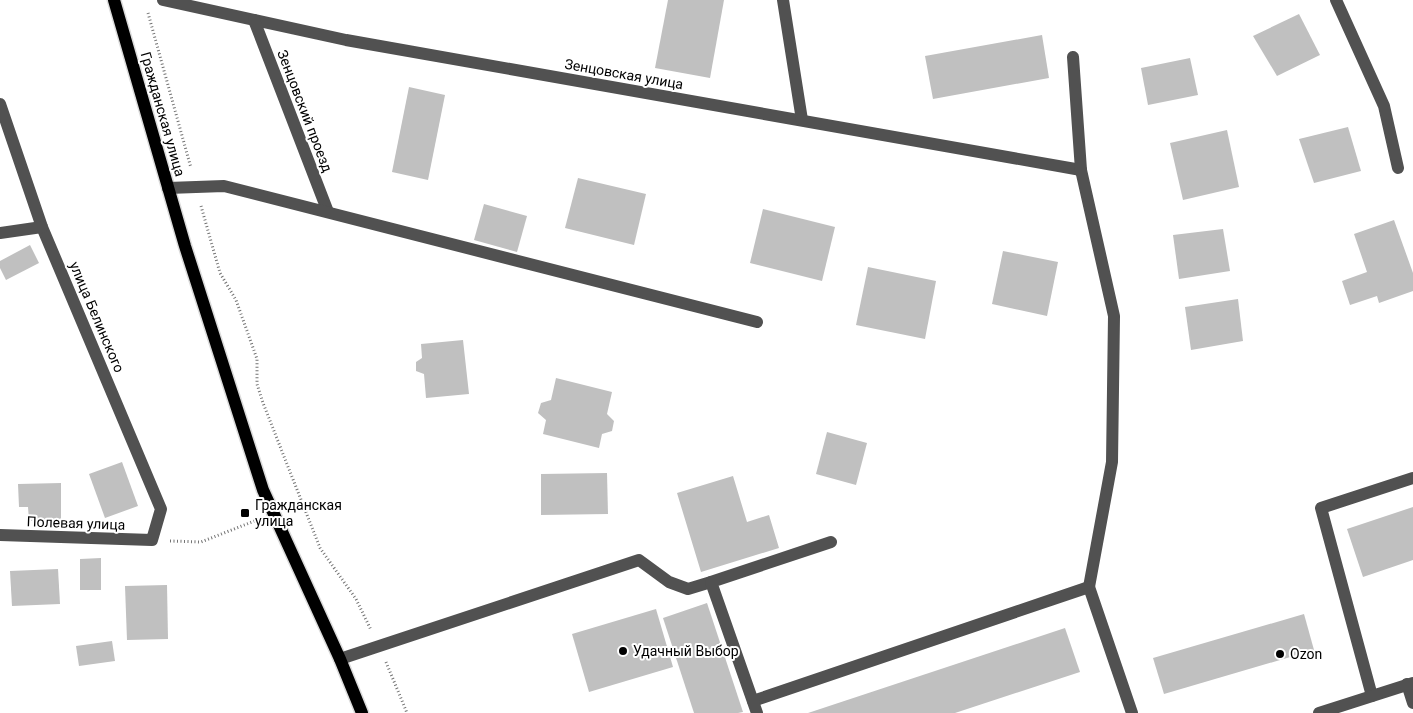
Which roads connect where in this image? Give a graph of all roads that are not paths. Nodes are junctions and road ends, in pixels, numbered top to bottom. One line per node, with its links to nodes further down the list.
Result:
1 (114, 0): 11 (main road, Гражданская улица)
2 (163, 0): 5 (street, Зенцовская улица)
3 (783, 0): 8 (street)
4 (1336, 0): 9 (street)
5 (254, 20): 8 (street, Зенцовская улица); 12 (street, Зенцовский проезд)
6 (1073, 57): 10 (street)
7 (0, 104): 13 (street, улица Белинского)
8 (802, 120): 10 (street, Зенцовская улица)
9 (1398, 168)
10 (1081, 170): 21 (street)
11 (168, 188): 12 (street); 22 (main road, Гражданская улица)
12 (328, 212): 15 (street)
13 (42, 227): 14 (street); 18 (street, улица Белинского)
14 (0, 233)
15 (757, 322)
16 (1413, 478): 24 (street)
17 (0, 536): 18 (street, Полевая улица)
18 (152, 540)
19 (831, 542): 20 (street)
20 (711, 582): 22 (street); 26 (street)
21 (1089, 587): 26 (street); 28 (street)
22 (340, 659): 27 (main road, Гражданская улица)
23 (1410, 684): 24 (street); 25 (street)
24 (1372, 696): 29 (street)
25 (1413, 703)
26 (755, 707)
27 (362, 713)
28 (1132, 713)
29 (1319, 713)

